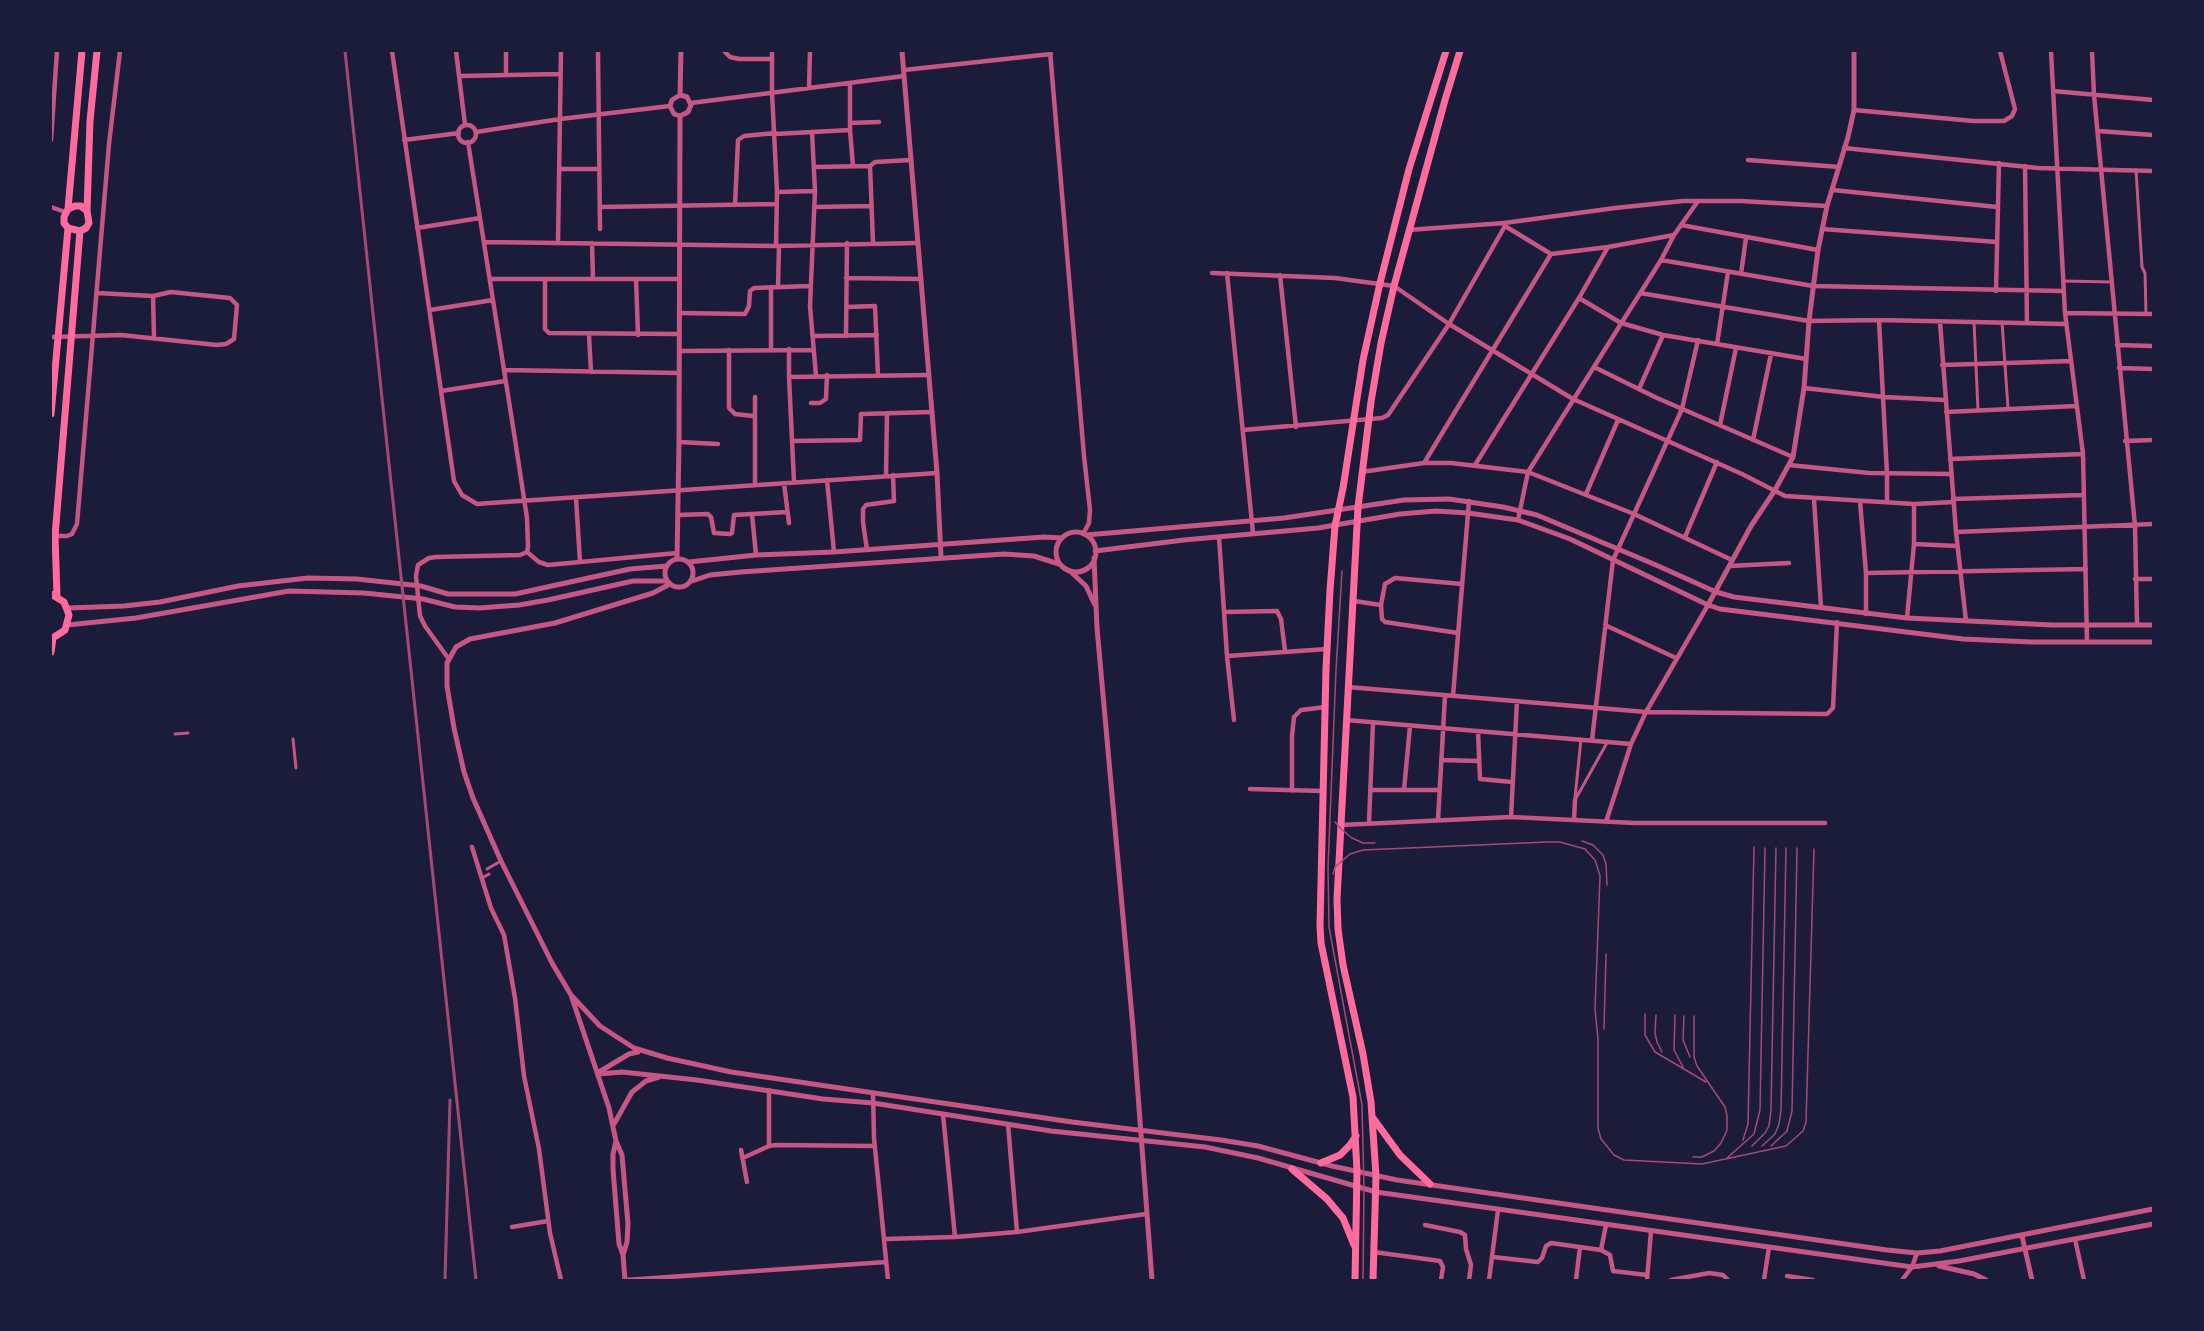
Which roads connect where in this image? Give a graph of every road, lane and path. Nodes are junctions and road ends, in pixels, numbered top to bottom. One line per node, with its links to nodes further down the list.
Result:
1 (57, 51): 23 (street)
2 (82, 51): 82 (main road)
3 (97, 51): 83 (main road)
4 (120, 51): 86 (street)
5 (392, 51): 52 (street)
6 (456, 51): 27 (street)
7 (506, 51): 26 (street)
8 (561, 51): 25 (street)
9 (597, 51): 38 (street)
10 (681, 51): 32 (street)
11 (724, 51): 22 (street)
12 (772, 51): 22 (street)
13 (810, 51): 29 (street)
14 (902, 51): 24 (street)
15 (1446, 51): 124 (main road)
16 (1460, 51): 93 (main road)
17 (1854, 51): 37 (street)
18 (2000, 51): 37 (street)
19 (2051, 51): 30 (street)
20 (2092, 51): 33 (street)
21 (1051, 53): 24 (street); 275 (street)
22 (772, 59): 31 (street)
23 (53, 70): 51 (street)
24 (904, 73): 28 (street); 55 (street)
25 (560, 74): 26 (street); 40 (street)
26 (506, 75): 27 (street)
27 (459, 76): 43 (street)
28 (850, 83): 29 (street); 42 (street)
29 (809, 88): 31 (street)
30 (2053, 91): 33 (street); 63 (street)
31 (772, 92): 35 (street); 48 (street)
32 (680, 95): 35 (street); 36 (street)
33 (2094, 95): 34 (street); 45 (street)
34 (2153, 100)
35 (690, 103): 39 (street)
36 (670, 106): 38 (street); 39 (street)
37 (1854, 110): 54 (street)
38 (598, 116): 40 (street); 65 (street)
39 (680, 116): 74 (street)
40 (560, 119): 46 (street); 66 (street)
41 (879, 122): 42 (street)
42 (850, 123): 44 (street)
43 (465, 125): 46 (street); 49 (street)
44 (850, 130): 47 (street); 58 (street)
45 (2098, 131): 50 (street); 64 (street)
46 (476, 132): 53 (street)
47 (812, 132): 48 (street); 61 (street)
48 (775, 133): 71 (street); 75 (street)
49 (459, 134): 52 (street); 53 (street)
50 (2153, 135)
51 (51, 140)
52 (404, 140): 90 (street)
53 (468, 142): 84 (street)
54 (1844, 148): 57 (street); 62 (street)
55 (911, 160): 59 (street); 103 (street)
56 (1748, 160): 62 (street)
57 (1999, 163): 60 (street); 81 (street)
58 (853, 166): 59 (street); 61 (street)
59 (870, 166): 76 (street)
60 (2025, 166): 63 (street); 132 (street)
61 (814, 167): 70 (street)
62 (1839, 167): 69 (street)
63 (2057, 168): 64 (street); 123 (street)
64 (2101, 168): 67 (street); 125 (street)
65 (598, 169): 66 (street); 79 (street)
66 (560, 170): 100 (street)
67 (2136, 170): 68 (street); 145 (street)
68 (2153, 171)
69 (1833, 190): 77 (street); 81 (street)
70 (815, 191): 71 (street); 80 (street)
71 (777, 192): 73 (street)
72 (1698, 201): 77 (street); 87 (street); 88 (street)
73 (777, 204): 75 (street); 106 (street)
74 (679, 205): 75 (street); 79 (street); 104 (street)
75 (735, 205)
76 (871, 206): 80 (street); 98 (street)
77 (1827, 206): 92 (street)
78 (51, 207): 82 (street)
79 (600, 207): 91 (street)
80 (814, 207): 105 (street)
81 (1997, 207): 99 (street)
82 (67, 210): 83 (main road); 89 (main road)
83 (87, 211): 85 (main road)
84 (480, 218): 90 (street); 97 (street)
85 (89, 223): 86 (street); 94 (main road)
86 (102, 225): 134 (street)
87 (1505, 225): 93 (street); 109 (street); 154 (street)
88 (1681, 225): 95 (street); 96 (street)
89 (68, 228): 94 (main road); 165 (main road)
90 (417, 228): 141 (street)
91 (600, 229)
92 (1822, 229): 99 (street); 108 (street)
93 (1408, 230): 127 (main road)
94 (80, 231): 157 (main road)
95 (1674, 235): 107 (street); 110 (street)
96 (1746, 238): 108 (street); 114 (street)
97 (484, 242): 100 (street); 117 (street)
98 (873, 242): 102 (street); 103 (street)
99 (1997, 242): 131 (street)
100 (558, 243): 101 (street)
101 (592, 243): 104 (street); 118 (street)
102 (847, 243): 105 (street); 116 (street)
103 (918, 243): 121 (street)
104 (679, 244): 106 (street); 120 (street)
105 (814, 245): 106 (street); 126 (street)
106 (778, 246): 130 (street)
107 (1608, 247): 109 (street); 137 (street)
108 (1818, 250): 128 (street)
109 (1551, 254): 176 (street)
110 (1661, 260): 111 (street); 135 (street)
111 (1728, 272): 114 (street); 139 (street)
112 (1212, 273): 113 (street)
113 (1227, 273): 115 (street); 219 (street)
114 (1741, 274): 128 (street)
115 (1280, 275): 124 (street); 218 (street)
116 (846, 278): 121 (street); 140 (street)
117 (490, 279): 122 (street); 138 (street)
118 (593, 279): 119 (street); 122 (street)
119 (636, 279): 120 (street); 160 (street)
120 (679, 279): 142 (street)
121 (921, 279): 191 (street)
122 (545, 280): 159 (street)
123 (2062, 281): 125 (street); 133 (street)
124 (1380, 282): 127 (street); 216 (main road)
125 (2111, 282): 144 (street)
126 (810, 286): 130 (street); 162 (street)
127 (1394, 286): 154 (street); 214 (main road)
128 (1813, 286): 131 (street); 148 (street)
129 (771, 287): 130 (street); 142 (street); 172 (street)
130 (778, 287)
131 (1996, 291): 132 (street)
132 (2025, 291): 133 (street); 153 (street)
133 (2063, 291): 143 (street)
134 (97, 293): 136 (street); 158 (street)
135 (1640, 293): 139 (street); 152 (street)
136 (153, 296): 166 (street); 166 (street)
137 (1580, 298): 152 (street); 192 (street)
138 (493, 300): 141 (street); 187 (street)
139 (1723, 306): 148 (street); 168 (street)
140 (847, 307): 163 (street); 164 (street)
141 (430, 310): 199 (street)
142 (679, 313): 156 (street)
143 (2065, 313): 144 (street); 155 (street)
144 (2115, 313): 145 (street); 169 (street)
145 (2145, 314): 146 (street)
146 (2153, 314)
147 (1879, 320): 148 (street); 149 (street); 201 (street)
148 (1809, 321): 179 (street)
149 (1940, 322): 150 (street); 183 (street)
150 (1974, 322): 151 (street); 182 (street)
151 (2002, 322): 153 (street); 181 (street)
152 (1621, 323): 161 (street); 184 (street)
153 (2027, 323): 155 (street)
154 (1449, 324): 176 (street); 214 (street)
155 (2066, 324): 180 (street)
156 (679, 334): 160 (street); 177 (street)
157 (71, 335): 158 (street); 165 (street); 276 (main road)
158 (93, 335): 166 (street); 276 (street)
159 (590, 335): 160 (street); 188 (street)
160 (638, 335)
161 (1662, 335): 167 (street); 198 (street)
162 (813, 336): 163 (street); 175 (street)
163 (846, 336): 164 (street)
164 (877, 336): 194 (street)
165 (54, 337): 212 (main road)
166 (154, 337)
167 (1698, 340): 168 (street); 207 (street)
168 (1717, 344): 171 (street)
169 (2116, 345): 170 (street); 185 (street)
170 (2153, 346)
171 (1736, 348): 178 (street); 217 (street)
172 (771, 349): 173 (street); 174 (street)
173 (789, 349): 175 (street); 195 (street)
174 (729, 350): 177 (street); 213 (street)
175 (814, 350): 193 (street)
176 (1492, 350): 192 (street); 231 (street)
177 (679, 351): 189 (street)
178 (1771, 354): 179 (street); 220 (street)
179 (1806, 359): 197 (street)
180 (2071, 361): 181 (street); 205 (street)
181 (2005, 362): 182 (street); 206 (street)
182 (1975, 363): 183 (street); 208 (street)
183 (1942, 365): 203 (street)
184 (1594, 367): 198 (street); 202 (street)
185 (2118, 368): 186 (street); 224 (street)
186 (2153, 369)
187 (504, 370): 188 (street); 196 (street)
188 (591, 372): 189 (street)
189 (679, 373): 225 (street)
190 (827, 375): 193 (street); 194 (street); 204 (street)
191 (928, 375): 194 (street); 209 (street)
192 (1533, 375): 202 (street); 232 (street)
193 (816, 376): 195 (street)
194 (878, 376)
195 (789, 377): 222 (street)
196 (505, 381): 199 (street); 251 (street)
197 (1804, 388): 201 (street); 228 (street)
198 (1639, 389): 207 (street)
199 (441, 391): 251 (street)
200 (754, 397): 213 (street)
201 (1884, 397): 203 (street); 237 (street)
202 (1573, 399): 215 (street); 236 (street)
203 (1945, 400): 210 (street)
204 (811, 403)
205 (2076, 406): 206 (street); 227 (street)
206 (2008, 408): 208 (street)
207 (1682, 409): 217 (street); 223 (street)
208 (1978, 410): 210 (street)
209 (932, 412): 211 (street); 234 (street)
210 (1946, 412): 229 (street)
211 (887, 413): 222 (street); 240 (street)
212 (51, 414)
213 (753, 416): 244 (street)
214 (1368, 418): 216 (street); 235 (main road)
215 (1618, 420): 223 (street); 247 (street)
216 (1353, 421): 218 (street); 258 (main road)
217 (1720, 425): 220 (street)
218 (1296, 427): 219 (street)
219 (1243, 430): 266 (street)
220 (1753, 440): 228 (street)
221 (2153, 440): 224 (street)
222 (792, 441): 242 (street)
223 (1668, 441): 230 (street); 263 (street)
224 (2125, 441): 271 (street)
225 (679, 442): 226 (street); 245 (street)
226 (718, 444)
227 (2082, 453): 229 (street); 248 (street)
228 (1793, 457): 233 (street)
229 (1950, 459): 238 (street)
230 (1717, 462): 246 (street); 278 (street)
231 (1424, 463): 232 (street); 235 (street)
232 (1475, 465): 236 (street)
233 (1789, 465): 237 (street); 246 (street)
234 (937, 472): 239 (street); 280 (street)
235 (1361, 472): 257 (main road)
236 (1528, 472): 247 (street); 259 (street)
237 (1887, 474): 238 (street); 255 (street)
238 (1951, 474): 254 (street)
239 (893, 475): 240 (street); 284 (street)
240 (886, 476): 241 (street)
241 (827, 480): 242 (street); 287 (street)
242 (794, 482): 243 (street)
243 (784, 483): 244 (street); 260 (street)
244 (755, 485): 245 (street)
245 (678, 490): 249 (street); 264 (street)
246 (1775, 490): 250 (street); 295 (street)
247 (1586, 494): 263 (street)
248 (2083, 495): 254 (street); 272 (street)
249 (576, 498): 251 (street); 293 (street)
250 (1814, 499): 253 (street); 317 (street)
251 (524, 500): 286 (street)
252 (1469, 501): 257 (street); 259 (street); 261 (street)
253 (1860, 501): 255 (street); 301 (street)
254 (1953, 501): 256 (street); 273 (street)
255 (1887, 502): 256 (street)
256 (1914, 504): 281 (street)
257 (1358, 507): 258 (street); 267 (main road)
258 (1338, 510): 266 (street); 270 (main road)
259 (1521, 511): 265 (street); 283 (street)
260 (787, 512): 262 (street); 268 (street)
261 (1468, 513): 265 (street); 267 (street); 309 (street)
262 (752, 514): 264 (street); 288 (street)
263 (1634, 514): 278 (street); 283 (street)
264 (678, 515): 289 (street)
265 (1518, 520): 292 (street)
266 (1252, 521): 274 (street); 275 (street)
267 (1357, 521): 270 (street); 313 (main road)
268 (789, 523)
269 (2153, 524): 271 (street)
270 (1335, 525): 274 (street); 333 (main road)
271 (2134, 526): 272 (street); 304 (street)
272 (2084, 528): 273 (street); 299 (street)
273 (1956, 532): 282 (street)
274 (1253, 533): 277 (street)
275 (1084, 535): 279 (street); 285 (street)
276 (55, 536): 311 (main road)
277 (1219, 537): 285 (street); 319 (street)
278 (1685, 537): 295 (street)
279 (1062, 538): 280 (street); 297 (street)
280 (942, 543): 284 (street); 290 (street)
281 (1914, 544): 282 (street); 302 (street)
282 (1957, 546): 303 (street)
283 (1617, 548): 292 (street); 310 (street)
284 (867, 549): 287 (street)
285 (1095, 551): 291 (street)
286 (527, 552): 293 (street); 337 (street)
287 (834, 552): 288 (street)
288 (756, 555): 294 (street)
289 (677, 556): 293 (street); 294 (street); 298 (street)
290 (941, 557): 297 (street); 307 (street)
291 (1094, 558): 300 (street); 316 (street)
292 (1613, 560): 315 (street); 328 (street)
293 (579, 562)
294 (688, 562): 307 (street)
295 (1731, 563): 296 (street); 310 (street)
296 (1789, 563)
297 (1059, 564): 300 (street)
298 (667, 566): 308 (street); 318 (street)
299 (2086, 569): 303 (street); 325 (street)
300 (1069, 571): 316 (street)
301 (1866, 573): 302 (street); 320 (street)
302 (1911, 573): 303 (street); 321 (street)
303 (1961, 573): 322 (street)
304 (2135, 579): 305 (street); 324 (street)
305 (2153, 579)
306 (644, 580): 308 (street); 312 (street); 327 (street)
307 (692, 581): 308 (street)
308 (669, 583): 312 (street)
309 (1462, 584): 314 (street); 329 (street)
310 (1716, 592): 315 (street); 317 (street)
311 (54, 595): 318 (main road)
312 (647, 595): 337 (street)
313 (1354, 601): 314 (street); 339 (main road)
314 (1381, 605): 329 (street)
315 (1708, 605): 323 (street); 338 (street)
316 (1096, 607): 394 (street)
317 (1821, 607): 320 (street)
318 (68, 608): 327 (main road)
319 (1224, 612): 334 (street); 336 (street)
320 (1866, 614): 321 (street)
321 (1907, 618): 322 (street)
322 (1966, 621): 325 (street)
323 (1837, 622): 331 (street); 345 (street)
324 (2137, 623): 325 (street); 326 (street)
325 (2087, 624): 331 (street)
326 (2153, 624)
327 (67, 625): 330 (main road)
328 (1605, 625): 338 (street); 344 (street)
329 (1458, 633): 341 (street)
330 (52, 638): 335 (main road)
331 (2087, 642): 332 (street)
332 (2153, 642)
333 (1327, 649): 334 (street); 343 (main road)
334 (1285, 651): 336 (street)
335 (51, 652)
336 (1227, 656): 346 (street)
337 (448, 658): 379 (street)
338 (1676, 658): 345 (street)
339 (1348, 687): 340 (street); 347 (main road)
340 (1445, 696): 341 (street); 350 (street)
341 (1453, 696): 342 (street)
342 (1517, 701): 344 (street); 354 (street)
343 (1326, 707): 365 (street); 369 (main road)
344 (1595, 707): 345 (street); 357 (street)
345 (1646, 712): 359 (street)
346 (1234, 720)
347 (1346, 720): 348 (street); 377 (main road)
348 (1373, 723): 349 (street); 366 (street)
349 (1410, 726): 350 (street); 367 (street)
350 (1442, 728): 351 (street); 360 (street)
351 (1478, 731): 354 (street); 361 (street)
352 (188, 732): 353 (street)
353 (175, 734)
354 (1516, 734): 355 (street); 363 (street)
355 (1581, 739): 357 (street); 370 (street)
356 (293, 740): 362 (street)
357 (1592, 740): 358 (street)
358 (1608, 741): 359 (street); 370 (street)
359 (1631, 744): 374 (street)
360 (1441, 760): 361 (street); 368 (street)
361 (1479, 761): 363 (street)
362 (296, 768)
363 (1512, 782): 371 (street)
364 (1250, 789): 365 (street)
365 (1292, 790): 369 (street)
366 (1370, 790): 367 (street); 375 (street)
367 (1404, 790): 368 (street)
368 (1440, 790): 372 (street)
369 (1322, 791): 395 (main road)
370 (1575, 800): 373 (street)
371 (1511, 817): 372 (street); 373 (street)
372 (1438, 820): 375 (street)
373 (1574, 820): 374 (street)
374 (1606, 822): 376 (street)
375 (1369, 823): 377 (street)
376 (1825, 823)
377 (1341, 825): 391 (main road)
378 (472, 847): 382 (street)
379 (501, 861): 380 (street); 383 (street)
380 (487, 869)
381 (489, 874): 382 (street)
382 (482, 878): 413 (street)
383 (571, 995): 384 (street); 385 (street)
384 (643, 1052): 385 (street); 388 (street)
385 (599, 1073): 386 (street); 393 (street)
386 (662, 1076): 387 (street); 393 (street)
387 (769, 1090): 389 (street); 398 (street)
388 (873, 1093): 389 (street); 394 (street)
389 (873, 1103): 390 (street); 399 (street)
390 (943, 1114): 392 (street); 421 (street)
391 (1371, 1115): 405 (main road); 407 (main road)
392 (1008, 1124): 396 (street); 419 (street)
393 (613, 1125): 397 (street)
394 (1140, 1130): 396 (street); 402 (street)
395 (1356, 1136): 402 (main road); 404 (main road)
396 (1141, 1140): 403 (street); 412 (street)
397 (616, 1141): 431 (street); 431 (street)
398 (769, 1146): 399 (street); 401 (street)
399 (875, 1146): 422 (street)
400 (741, 1150): 401 (street)
401 (743, 1158): 406 (street)
402 (1321, 1163): 404 (street)
403 (1292, 1169): 408 (street); 426 (main road)
404 (1357, 1171): 405 (street); 408 (main road)
405 (1376, 1176): 407 (street); 409 (main road)
406 (747, 1182)
407 (1430, 1184): 430 (street)
408 (1356, 1186): 409 (street); 426 (main road)
409 (1376, 1192): 411 (street); 429 (main road)
410 (2153, 1209): 420 (street)
411 (1498, 1210): 416 (street); 432 (street)
412 (1146, 1214): 419 (street); 445 (street)
413 (548, 1221): 417 (street); 441 (street)
414 (2153, 1224): 423 (street)
415 (1425, 1225): 449 (street)
416 (1606, 1225): 418 (street); 428 (street)
417 (512, 1227)
418 (1651, 1231): 425 (street); 440 (street)
419 (1017, 1232): 421 (street)
420 (2022, 1236): 427 (street); 430 (street)
421 (955, 1237): 422 (street)
422 (885, 1239): 433 (street)
423 (2075, 1239): 427 (street); 461 (street)
424 (1580, 1247): 428 (street); 432 (street); 451 (street)
425 (1769, 1247): 435 (street); 455 (street)
426 (1356, 1249): 446 (main road)
427 (2025, 1249): 434 (street); 460 (street)
428 (1601, 1250): 440 (street)
429 (1374, 1252): 447 (main road); 448 (street)
430 (1917, 1253): 435 (street)
431 (623, 1255): 442 (street)
432 (1493, 1257): 450 (street)
433 (886, 1262): 436 (street); 444 (street)
434 (1935, 1265): 435 (street); 459 (street)
435 (1912, 1267): 437 (street)
436 (748, 1273): 442 (street); 443 (street)
437 (1907, 1274): 457 (street); 458 (street)
438 (1691, 1275): 452 (street); 453 (street); 454 (street)
439 (1787, 1276): 456 (street)
440 (1647, 1278)
441 (561, 1280)
442 (625, 1280)
443 (748, 1280)
444 (888, 1280)
445 (1152, 1280)
446 (1355, 1280)
447 (1373, 1280)
448 (1441, 1280)
449 (1469, 1280)
450 (1489, 1280)
451 (1576, 1280)
452 (1671, 1280)
453 (1696, 1280)
454 (1728, 1280)
455 (1764, 1280)
456 (1813, 1280)
457 (1902, 1280)
458 (1913, 1280)
459 (1986, 1280)
460 (2032, 1280)
461 (2084, 1280)

